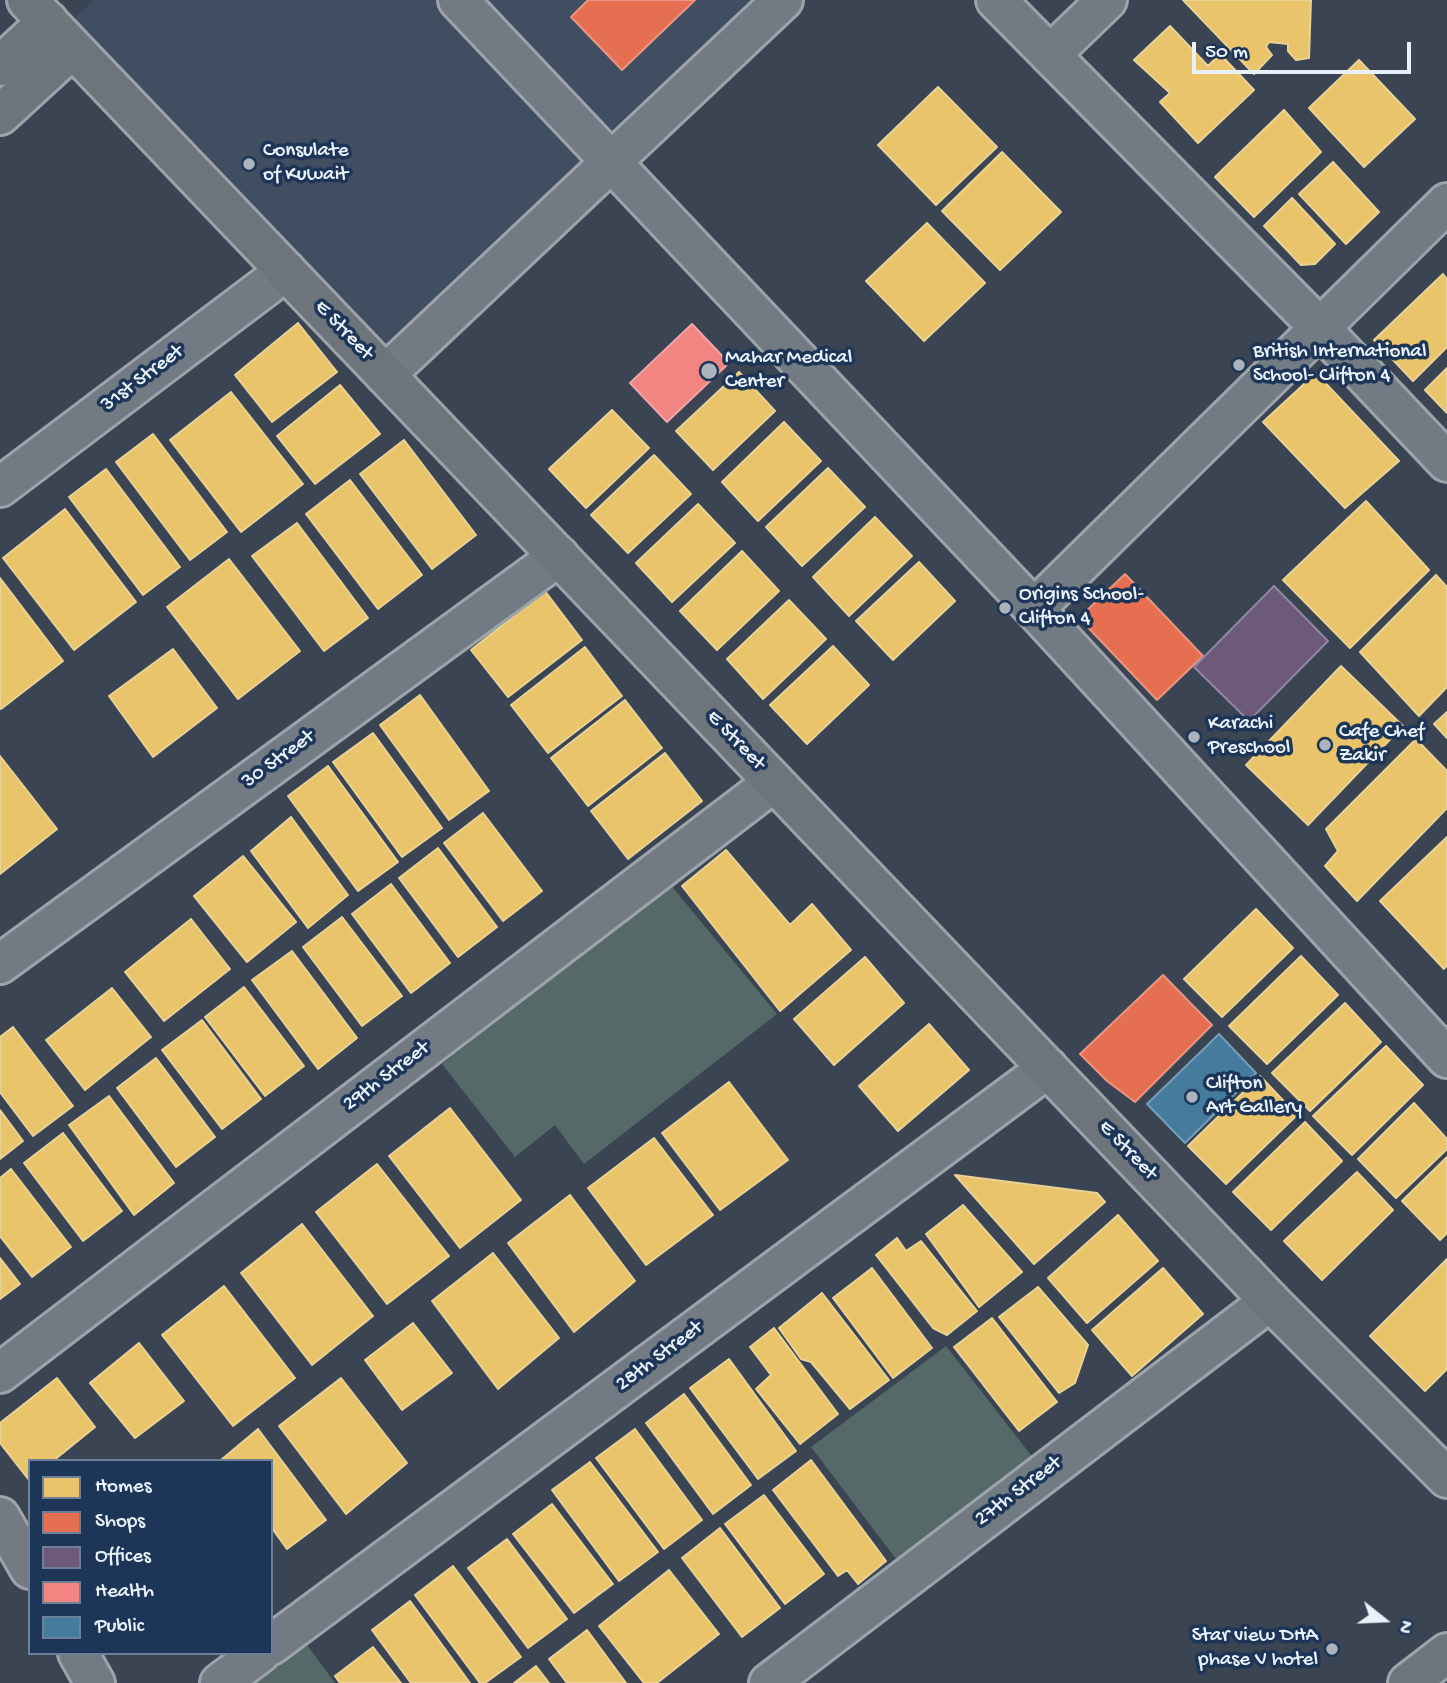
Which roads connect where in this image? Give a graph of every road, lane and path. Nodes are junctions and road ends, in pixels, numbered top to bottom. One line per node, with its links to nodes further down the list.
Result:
1 (458, 0): 9 (street)
2 (783, 0): 9 (street)
3 (996, 0): 6 (street)
4 (1107, 0): 6 (street)
5 (49, 23): 7 (main road); 8 (main road); 11 (main road, E Street)
6 (1050, 55): 12 (street)
7 (0, 66)
8 (0, 115)
9 (614, 162): 13 (street); 17 (street)
10 (1447, 203): 12 (street)
11 (286, 271): 13 (main road, E Street); 15 (street, 31st Street)
12 (1320, 328): 14 (street); 17 (street)
13 (386, 375): 16 (main road, E Street)
14 (1447, 462)
15 (0, 487)
16 (559, 556): 18 (main road, E Street); 19 (street, 30 Street)
17 (1034, 609): 20 (street)
18 (774, 782): 21 (main road, E Street); 23 (street, 29th Street)
19 (0, 964)
20 (1447, 1058)
21 (1048, 1069): 22 (main road, E Street); 27 (street, 28th Street)
22 (1270, 1301): 24 (main road, E Street); 33 (street, 27th Street)
23 (0, 1373)
24 (1447, 1478)
25 (0, 1517): 26 (street)
26 (28, 1566)
27 (273, 1644)
28 (1447, 1653): 34 (main road)
29 (79, 1655): 31 (street)
30 (257, 1655): 32 (street)
31 (95, 1683)
32 (220, 1683)
33 (769, 1683)
34 (1408, 1683)

